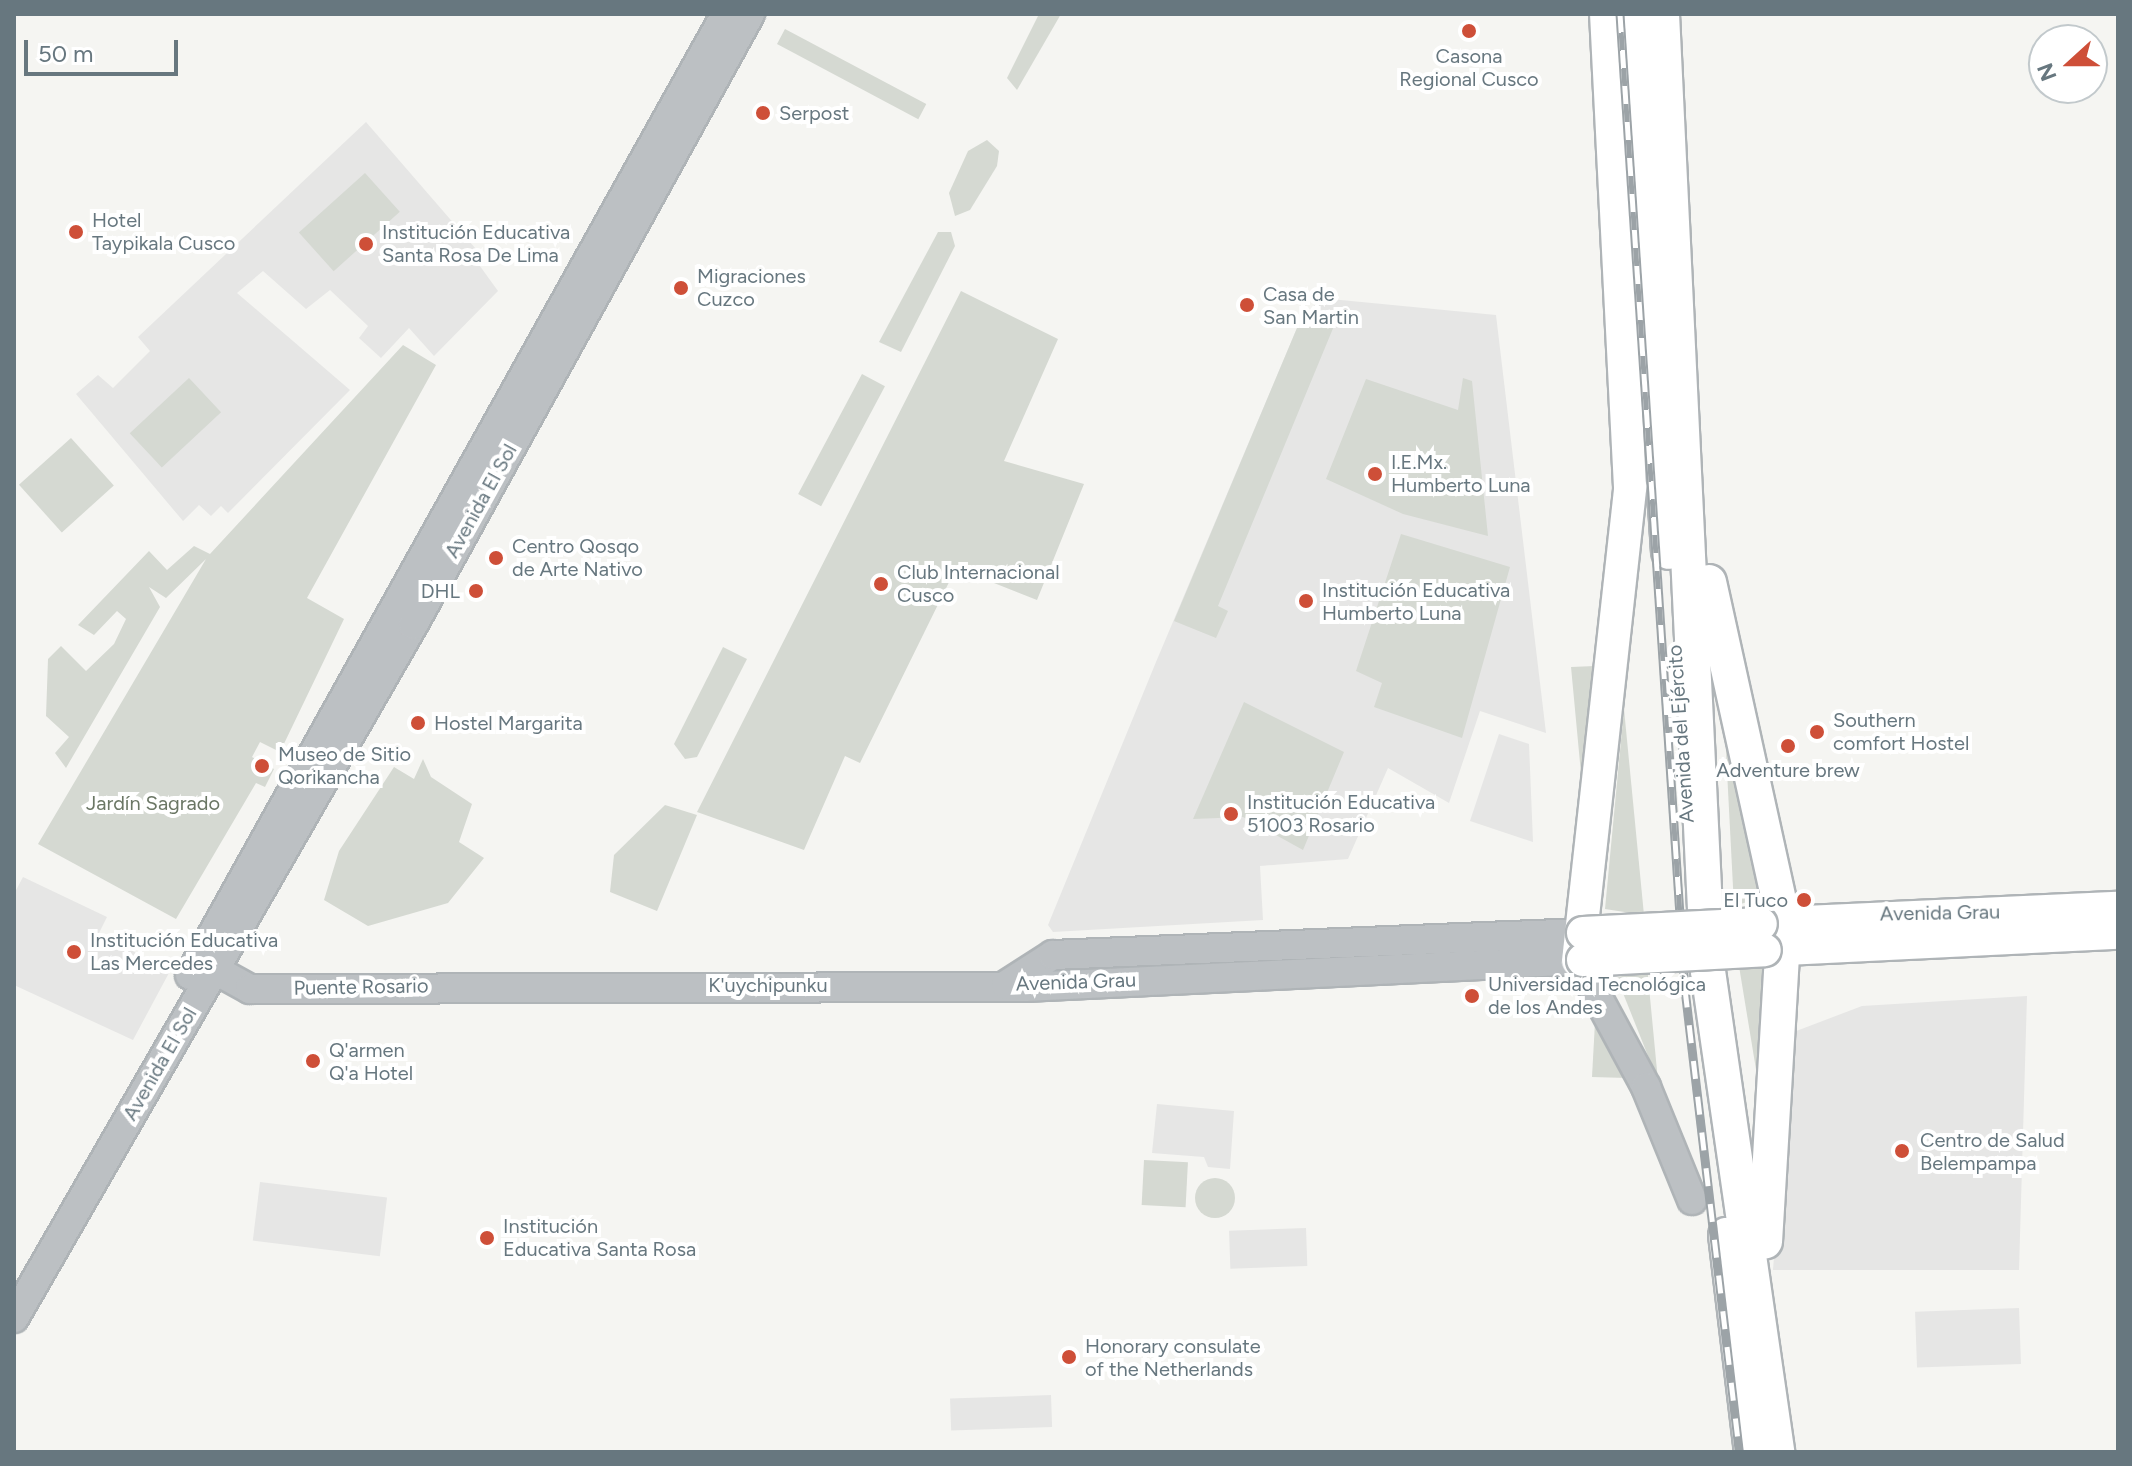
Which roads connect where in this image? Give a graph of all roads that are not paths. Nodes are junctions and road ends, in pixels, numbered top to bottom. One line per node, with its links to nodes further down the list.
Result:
1 (1606, 14): 9 (main road)
2 (1634, 14): 17 (main road, Avenida del Ejército)
3 (1662, 14): 5 (main road, Avenida del Ejército)
4 (728, 20): 10 (street, Avenida El Sol)
5 (1688, 488): 8 (main road); 15 (main road, Avenida del Ejército)
6 (2118, 908): 8 (main road, Avenida Grau)
7 (2118, 933): 8 (main road, Avenida Grau)
8 (1774, 936): 9 (main road, bridge); 15 (main road)
9 (1581, 947): 12 (street, Avenida Grau); 13 (street)
10 (206, 965): 11 (street, Puente Rosario); 14 (street, Avenida El Sol); 16 (street, Avenida El Sol)
11 (531, 985): 12 (street, K'uychipunku)
12 (1006, 985)
13 (1692, 1200)
14 (14, 1281)
15 (1760, 1313): 18 (main road, Avenida del Ejército)
16 (14, 1318)
17 (1752, 1452)
18 (1777, 1452)

